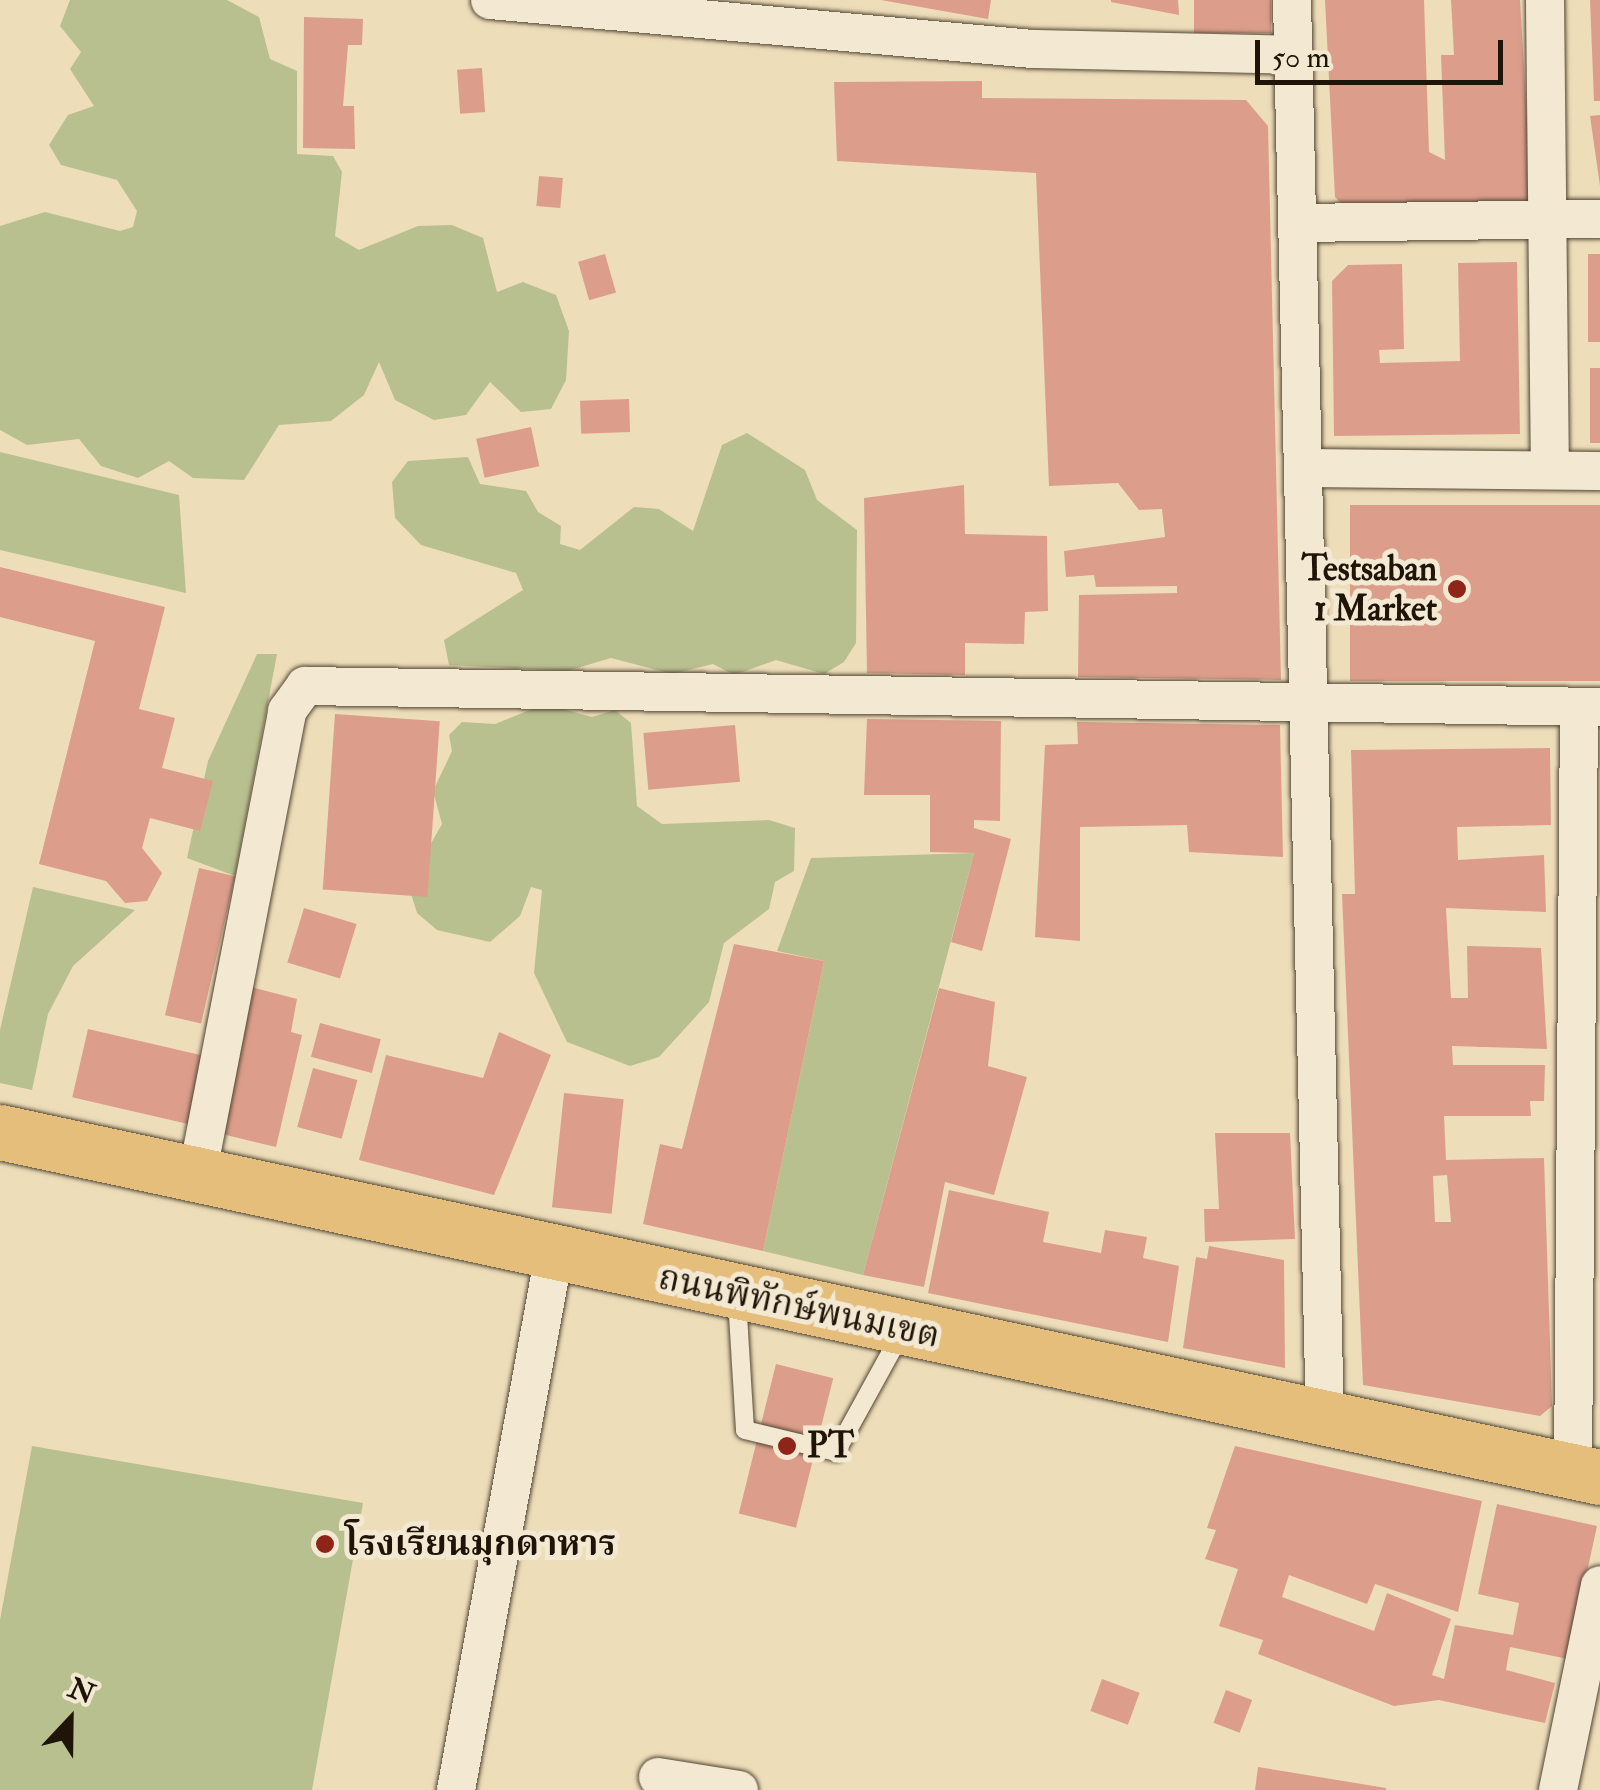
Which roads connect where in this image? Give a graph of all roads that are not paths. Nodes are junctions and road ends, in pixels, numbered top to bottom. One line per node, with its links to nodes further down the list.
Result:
1 (490, 0): 4 (street)
2 (1292, 0): 4 (street)
3 (1544, 0): 6 (street)
4 (1294, 55): 7 (street)
5 (1600, 218): 6 (street)
6 (1552, 219): 7 (street); 9 (street)
7 (1300, 223): 8 (street)
8 (1302, 468): 9 (street); 12 (street)
9 (1550, 470): 10 (street)
10 (1600, 470)
11 (1590, 707): 12 (street); 19 (street)
12 (1308, 708): 14 (street); 18 (street)
13 (0, 1132): 14 (main road, ถนนพิทักษ์พนมเขต)
14 (197, 1176): 15 (main road, ถนนพิทักษ์พนมเขต)
15 (554, 1254): 16 (main road, ถนนพิทักษ์พนมเขต); 22 (street)
16 (737, 1294): 17 (main road, ถนนพิทักษ์พนมเขต); 17 (lane)
17 (904, 1330): 18 (main road, ถนนพิทักษ์พนมเขต)
18 (1326, 1421): 19 (main road, ถนนพิทักษ์พนมเขต)
19 (1587, 1474)
20 (1600, 1585): 24 (street)
21 (658, 1777): 23 (street)
22 (456, 1790)
23 (739, 1790)
24 (1558, 1790)

